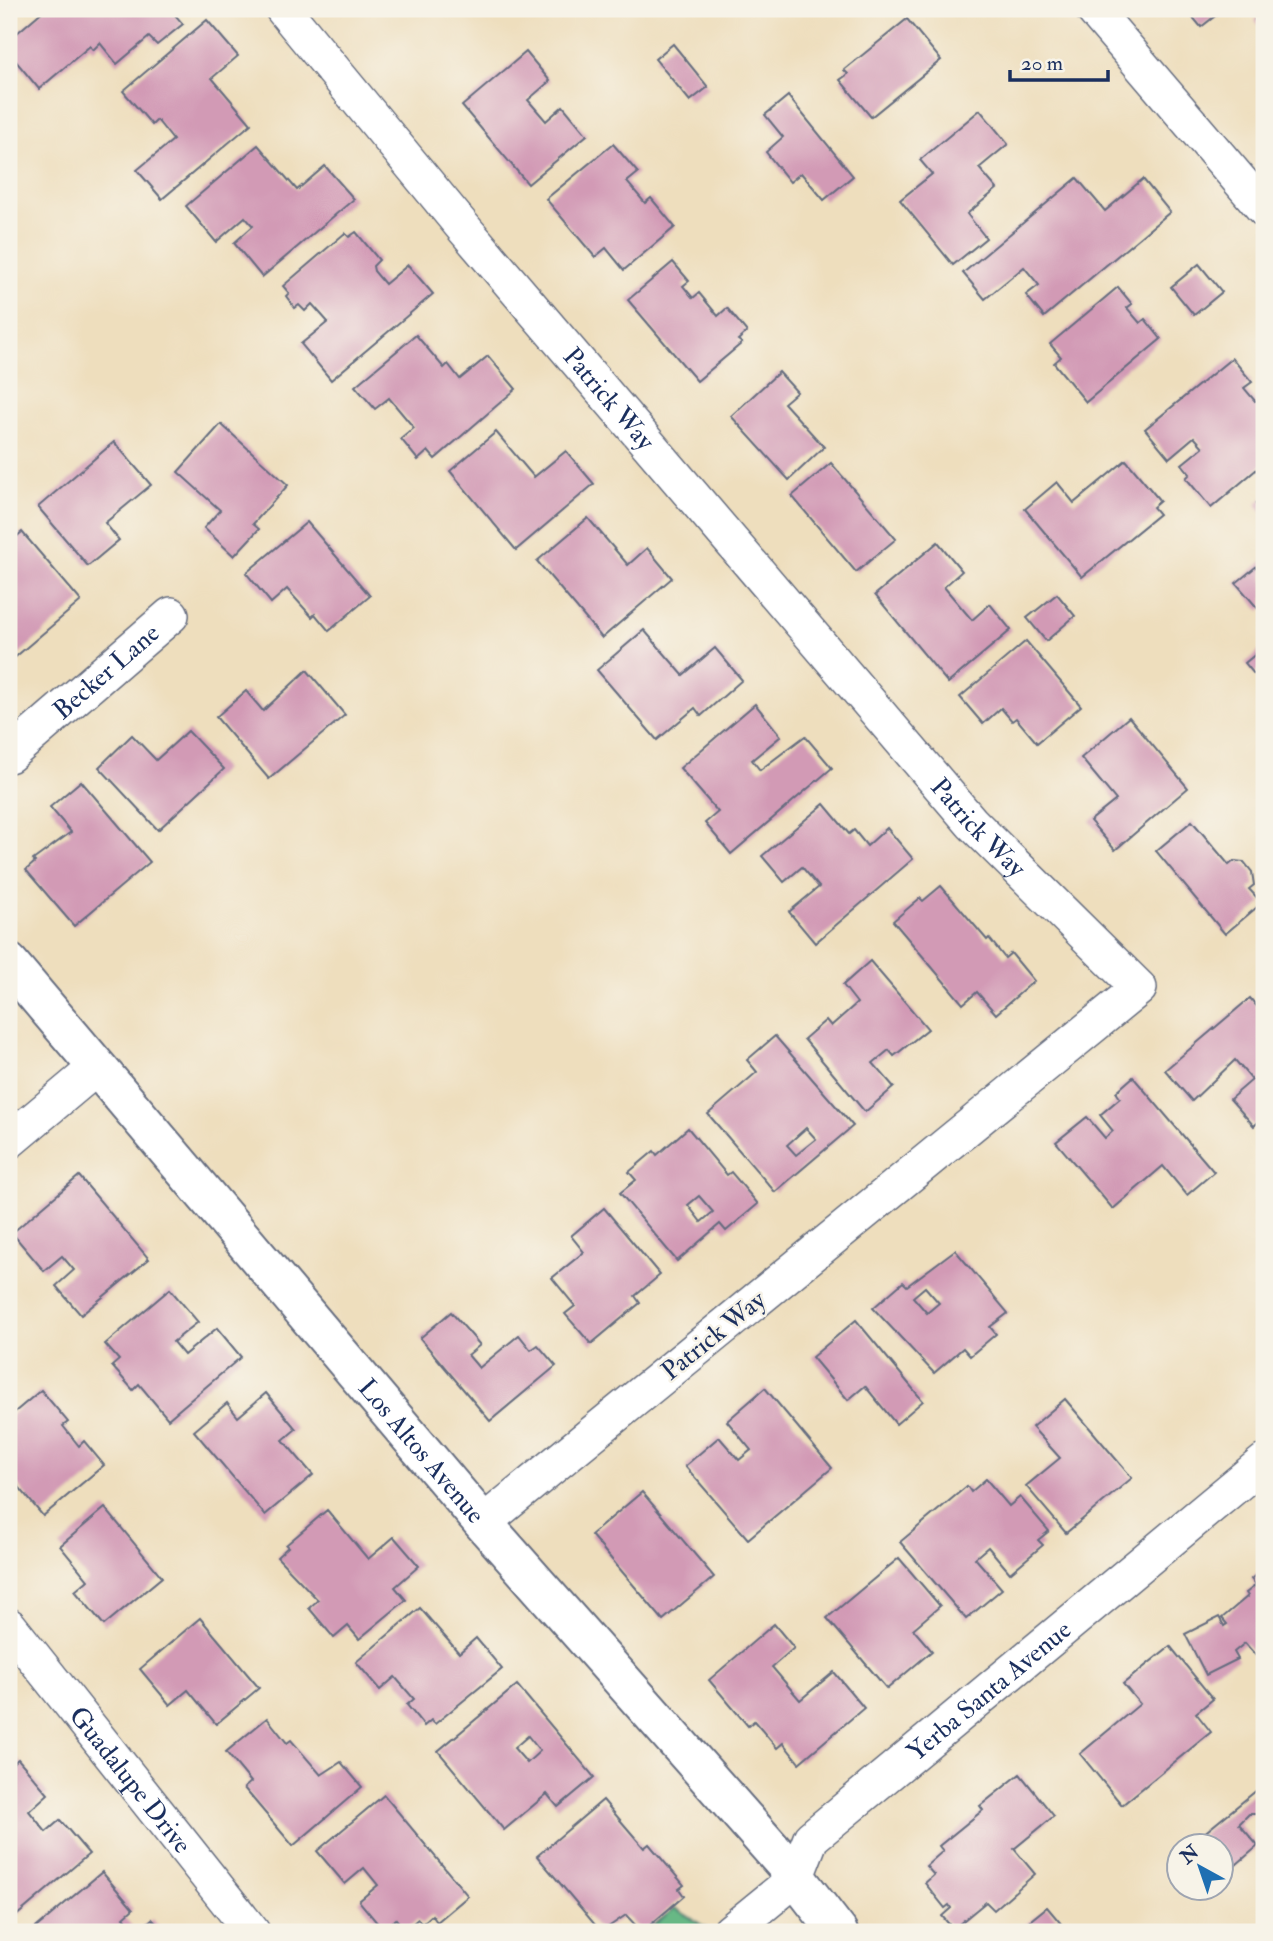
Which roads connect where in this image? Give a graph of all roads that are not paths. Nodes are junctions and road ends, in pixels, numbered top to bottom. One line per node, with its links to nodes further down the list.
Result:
1 (283, 9): 10 (street, Patrick Way)
2 (1093, 9): 3 (street)
3 (1264, 209)
4 (171, 615): 5 (street, Becker Lane)
5 (9, 755)
6 (9, 964): 7 (street, Los Altos Avenue)
7 (96, 1068): 8 (street); 10 (street, Los Altos Avenue)
8 (9, 1141)
9 (1264, 1462): 12 (street, Yerba Santa Avenue)
10 (483, 1523): 12 (street, Los Altos Avenue)
11 (9, 1626): 13 (street, Guadalupe Drive)
12 (794, 1879): 14 (street, Yerba Santa Avenue); 15 (street, Los Altos Avenue)
13 (251, 1932)
14 (730, 1932)
15 (838, 1932)

